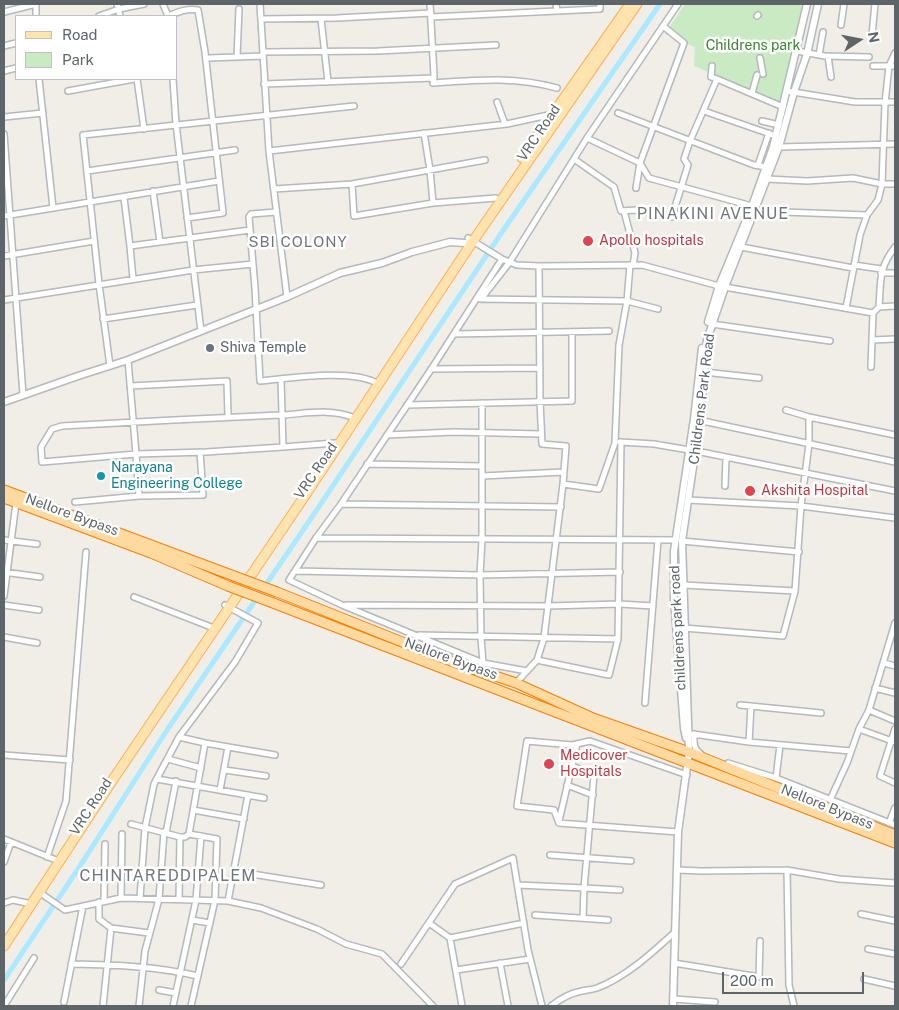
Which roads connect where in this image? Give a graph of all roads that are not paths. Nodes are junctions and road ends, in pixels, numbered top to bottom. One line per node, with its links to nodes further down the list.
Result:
1 (36, 4): 17 (street)
2 (144, 4): 14 (street)
3 (260, 4): 21 (street)
4 (430, 4): 20 (street)
5 (556, 4): 16 (street)
6 (600, 4): 16 (street)
7 (630, 4): 67 (main road, VRC Road)
8 (637, 4): 67 (main road)
9 (678, 4): 24 (street)
10 (807, 4): 30 (street)
11 (818, 4): 33 (street)
12 (844, 4): 23 (street)
13 (875, 4): 26 (street)
14 (118, 6): 18 (street)
15 (239, 9): 36 (street)
16 (556, 11): 20 (street)
17 (4, 12)
18 (101, 15)
19 (171, 15): 69 (street)
20 (431, 15): 22 (street); 28 (street)
21 (261, 19): 22 (street); 32 (street)
22 (321, 19): 29 (street)
23 (841, 25)
24 (663, 26): 74 (street); 80 (street)
25 (823, 32): 34 (street)
26 (872, 34)
27 (496, 45): 28 (street)
28 (433, 48): 29 (street); 46 (street)
29 (326, 51): 32 (street); 52 (street)
30 (796, 52): 33 (street); 56 (street)
31 (895, 53): 42 (street)
32 (263, 54): 36 (street); 53 (street)
33 (807, 54): 34 (street); 56 (street)
34 (819, 55): 35 (street)
35 (828, 56): 37 (street); 45 (street)
36 (237, 57): 38 (street)
37 (869, 57)
38 (209, 58)
39 (760, 58): 43 (street)
40 (712, 66): 47 (street)
41 (873, 66): 42 (street)
42 (892, 66): 60 (street)
43 (763, 74)
44 (757, 75): 57 (street)
45 (831, 77)
46 (434, 78): 52 (street); 54 (street)
47 (717, 79): 57 (street); 63 (street)
48 (39, 80): 64 (street)
49 (131, 80): 55 (street)
50 (136, 80): 75 (street)
51 (173, 80): 71 (street)
52 (328, 82): 53 (street)
53 (264, 84): 66 (street)
54 (557, 88)
55 (68, 92)
56 (790, 92): 60 (street); 62 (street); 84 (street)
57 (752, 94): 62 (street)
58 (497, 102): 72 (street)
59 (895, 102): 60 (street)
60 (885, 103): 83 (street)
61 (354, 106): 66 (street)
62 (783, 106): 73 (street)
63 (704, 111): 77 (street); 81 (street)
64 (43, 113): 68 (street); 111 (street)
65 (618, 113): 74 (street)
66 (267, 116): 69 (street); 86 (street)
67 (555, 116): 72 (street); 108 (main road, VRC Road); 123 (main road)
68 (4, 117)
69 (212, 121): 71 (street); 87 (street)
70 (762, 121): 73 (street)
71 (176, 124): 75 (street); 88 (street)
72 (505, 124): 76 (street)
73 (779, 125): 79 (street)
74 (654, 127): 81 (street); 91 (street)
75 (144, 129): 95 (street)
76 (424, 133): 86 (street); 94 (street)
77 (769, 133): 79 (street); 92 (street)
78 (4, 134): 96 (street)
79 (776, 136): 93 (street)
80 (587, 138): 89 (street); 91 (street)
81 (690, 141): 92 (street); 102 (street)
82 (895, 144): 83 (street)
83 (884, 145): 84 (street); 100 (street)
84 (779, 147): 97 (street)
85 (235, 150): 87 (street)
86 (269, 151): 105 (street)
87 (215, 153): 88 (street); 98 (street)
88 (180, 157): 95 (street); 103 (street)
89 (574, 159): 113 (street); 130 (street)
90 (486, 160): 94 (street)
91 (640, 163): 102 (street); 104 (street)
92 (758, 165): 93 (street)
93 (766, 167): 112 (street)
94 (430, 170): 99 (street); 110 (street)
95 (87, 171): 109 (street)
96 (6, 176): 116 (street)
97 (767, 179): 100 (street); 112 (street)
98 (219, 181): 103 (street); 117 (street)
99 (352, 184): 105 (street); 110 (street)
100 (882, 184): 101 (street); 115 (street)
101 (895, 184)
102 (681, 186): 112 (street); 113 (street)
103 (184, 188): 106 (street); 117 (street)
104 (636, 188)
105 (274, 189): 114 (street)
106 (153, 191): 107 (street); 122 (street)
107 (124, 198): 109 (street); 124 (street)
108 (496, 198): 110 (street); 123 (main road, VRC Road)
109 (90, 202): 111 (street); 121 (street)
110 (433, 203)
111 (53, 208): 116 (street)
112 (752, 210): 115 (street); 119 (street, childrens park road)
113 (624, 211): 132 (street)
114 (276, 212): 118 (street); 141 (street)
115 (867, 215): 134 (street)
116 (7, 216): 128 (street)
117 (187, 218): 120 (street)
118 (250, 230): 120 (street); 131 (street)
119 (743, 234): 125 (street, Childrens Park Road); 140 (street, childrens park road)
120 (190, 238): 122 (street); 135 (street)
121 (94, 241): 128 (street); 139 (street)
122 (160, 242): 124 (street)
123 (472, 242): 129 (street); 141 (street); 172 (main road, VRC Road)
124 (130, 246): 138 (street)
125 (741, 247): 134 (street); 140 (street, Childrens Park Road)
126 (895, 247): 136 (street)
127 (4, 256): 128 (street)
128 (13, 256): 142 (street)
129 (500, 258): 130 (street); 143 (street)
130 (509, 263): 133 (street); 143 (street)
131 (253, 264): 135 (street); 152 (street)
132 (631, 265): 133 (street); 140 (street); 146 (street)
133 (539, 266): 145 (street)
134 (854, 267): 136 (street); 151 (street)
135 (193, 270): 138 (street); 147 (street)
136 (881, 271): 137 (street); 149 (street)
137 (895, 273)
138 (132, 279): 139 (street)
139 (99, 284): 142 (street); 154 (street)
140 (722, 286): 151 (street); 155 (street, Childrens Park Road); 184 (street, childrens park road)
141 (287, 298): 152 (street)
142 (16, 299): 144 (street); 174 (street)
143 (479, 299): 145 (street); 160 (street)
144 (4, 300)
145 (540, 300): 146 (street); 158 (street)
146 (627, 301): 150 (street); 192 (street)
147 (198, 305): 154 (street); 157 (street)
148 (895, 306): 149 (street)
149 (879, 307): 153 (street)
150 (658, 308)
151 (846, 308): 153 (street)
152 (256, 310): 157 (street); 171 (street)
153 (873, 313): 162 (street)
154 (103, 319): 165 (street)
155 (712, 324): 163 (street); 169 (street, Childrens Park Road)
156 (609, 331): 159 (street)
157 (201, 332): 164 (street)
158 (540, 332): 159 (street); 160 (street); 167 (street)
159 (572, 332): 175 (street)
160 (454, 334): 168 (street)
161 (895, 339): 162 (street)
162 (872, 340): 166 (street)
163 (830, 342)
164 (128, 360): 165 (street); 173 (street)
165 (110, 366): 174 (street)
166 (871, 367)
167 (540, 368): 168 (street); 175 (street)
168 (432, 369): 178 (street)
169 (704, 372): 170 (street); 184 (street, Childrens Park Road)
170 (759, 378)
171 (281, 379): 172 (street); 180 (street)
172 (377, 383): 182 (main road, VRC Road); 243 (main road)
173 (130, 386): 181 (street); 185 (street)
174 (23, 395): 176 (street)
175 (540, 401): 177 (street); 187 (street)
176 (4, 402)
177 (482, 403): 178 (street); 186 (street)
178 (407, 405): 188 (street)
179 (786, 410): 183 (street)
180 (282, 415): 181 (street); 182 (street); 194 (street)
181 (228, 416): 185 (street)
182 (352, 417): 191 (main road, VRC Road)
183 (809, 417): 189 (street); 193 (street)
184 (697, 420): 193 (street); 195 (street, childrens park road)
185 (133, 422): 197 (street); 197 (street)
186 (483, 434): 187 (street); 188 (street); 201 (street)
187 (541, 434): 202 (street)
188 (387, 435): 200 (street)
189 (895, 435)
190 (621, 442): 192 (street); 195 (street); 220 (street)
191 (335, 443): 194 (street); 243 (main road, VRC Road)
192 (615, 443): 205 (street)
193 (809, 444): 199 (street); 203 (street)
194 (283, 447): 196 (street)
195 (692, 450): 198 (street); 211 (street, Childrens Park Road); 225 (street, childrens park road)
196 (200, 452): 197 (street); 209 (street)
197 (136, 454): 209 (street)
198 (726, 458): 203 (street); 206 (street)
199 (895, 462)
200 (367, 464): 201 (street); 214 (street)
201 (482, 466): 204 (street)
202 (564, 472): 204 (street); 205 (street)
203 (806, 474): 208 (street); 216 (street)
204 (482, 476): 215 (street)
205 (564, 484): 217 (street)
206 (725, 486)
207 (4, 490): 262 (highway, Nellore Bypass, bridge)
208 (895, 491)
209 (139, 496): 213 (street)
210 (4, 498): 212 (highway, Nellore Bypass)
211 (688, 500): 216 (street); 225 (street, Childrens Park Road)
212 (16, 502): 226 (street); 287 (highway, Nellore Bypass, bridge)
213 (75, 502)
214 (341, 504): 215 (street); 219 (street)
215 (482, 506): 217 (street); 222 (street)
216 (801, 506): 218 (street); 229 (street)
217 (561, 507): 223 (street)
218 (895, 518)
219 (316, 538): 222 (street); 230 (street)
220 (621, 539): 223 (street); 224 (street); 232 (street)
221 (4, 540): 226 (street)
222 (482, 540): 223 (street); 234 (street)
223 (557, 540): 233 (street)
224 (658, 540): 225 (street); 246 (street)
225 (679, 540): 229 (street); 236 (street, Childrens Park Road); 273 (street, childrens park road)
226 (10, 541): 227 (street); 231 (street)
227 (37, 544)
228 (86, 552): 286 (street)
229 (798, 552): 237 (street)
230 (296, 571): 234 (street); 242 (street)
231 (5, 572): 235 (street); 238 (street)
232 (620, 572): 233 (street); 240 (street)
233 (553, 573): 234 (street); 245 (street)
234 (480, 575): 244 (street)
235 (40, 577)
236 (683, 585): 237 (street); 250 (street, Childrens Park Road)
237 (795, 591): 250 (street)
238 (4, 596)
239 (134, 597): 249 (street)
240 (620, 604): 245 (street); 246 (street); 255 (street)
241 (4, 605): 247 (street)
242 (342, 605): 244 (street); 251 (street)
243 (227, 606): 249 (main road, VRC Road); 274 (street); 337 (main road)
244 (481, 606): 245 (street); 253 (street)
245 (548, 606): 254 (street)
246 (652, 606): 265 (street)
247 (39, 610)
248 (895, 623): 259 (street)
249 (211, 627): 325 (main road, VRC Road)
250 (684, 628): 273 (street, Childrens Park Road)
251 (416, 635): 253 (street); 258 (street)
252 (4, 637): 256 (street)
253 (481, 638): 254 (street); 258 (street)
254 (544, 638): 255 (street); 257 (street)
255 (618, 638): 257 (street)
256 (37, 643)
257 (537, 660): 261 (street)
258 (483, 663): 261 (street)
259 (884, 663): 260 (street); 263 (street)
260 (895, 666)
261 (527, 671): 262 (street)
262 (516, 683): 282 (highway, Nellore Bypass)
263 (875, 688): 264 (street); 268 (street)
264 (895, 693)
265 (645, 703)
266 (740, 705): 267 (street)
267 (751, 706): 269 (street); 276 (street)
268 (869, 710): 270 (street); 272 (street)
269 (821, 713)
270 (895, 721)
271 (895, 728): 275 (street)
272 (859, 729): 275 (street); 281 (street)
273 (689, 733): 276 (street); 282 (street, childrens park road); 293 (street)
274 (179, 737): 277 (street); 285 (street)
275 (893, 741): 296 (street)
276 (749, 742): 279 (street)
277 (205, 743): 280 (street); 289 (street)
278 (577, 744): 288 (street); 291 (street); 307 (street)
279 (780, 745): 281 (street); 293 (street)
280 (228, 747): 284 (street); 290 (street)
281 (851, 751): 303 (street)
282 (689, 752): 287 (street, childrens park road); 317 (highway, Nellore Bypass)
283 (4, 755): 286 (street)
284 (275, 755)
285 (168, 759): 289 (street); 294 (street)
286 (70, 760): 325 (street)
287 (688, 762): 291 (street, childrens park road); 322 (highway, Nellore Bypass)
288 (572, 766): 297 (street); 301 (street)
289 (201, 768): 298 (street)
290 (225, 770): 292 (street); 299 (street)
291 (686, 775): 314 (street, childrens park road)
292 (266, 776)
293 (776, 778): 303 (street)
294 (157, 779): 295 (street); 312 (street)
295 (176, 781): 298 (street); 313 (street)
296 (895, 782)
297 (568, 785): 301 (street); 307 (street)
298 (198, 786): 299 (street); 305 (street)
299 (220, 790): 300 (street)
300 (248, 795): 302 (street); 306 (street)
301 (592, 795): 310 (street)
302 (264, 798)
303 (830, 800): 308 (street)
304 (895, 808): 308 (street)
305 (193, 810): 306 (street); 316 (street)
306 (244, 819): 331 (street)
307 (559, 823): 310 (street)
308 (889, 823): 311 (street)
309 (131, 824): 312 (street)
310 (590, 824): 314 (street); 326 (street)
311 (895, 825)
312 (144, 828): 313 (street); 339 (street)
313 (165, 832): 319 (street); 340 (street)
314 (678, 832): 329 (street, childrens park road)
315 (122, 834): 338 (street)
316 (189, 834): 318 (street); 319 (street)
317 (895, 834)
318 (201, 836): 342 (street); 343 (street)
319 (180, 837): 341 (street)
320 (4, 839): 321 (street)
321 (11, 842): 325 (street); 328 (street)
322 (895, 843)
323 (105, 844): 345 (street)
324 (550, 855): 326 (street)
325 (52, 858): 337 (main road, VRC Road)
326 (587, 859): 327 (street); 335 (street)
327 (631, 861)
328 (4, 862)
329 (677, 870): 330 (street); 359 (street, childrens park road)
330 (787, 870): 332 (street); 396 (street)
331 (234, 871): 333 (street); 344 (street)
332 (895, 883)
333 (321, 885)
334 (518, 885): 335 (street); 356 (street); 357 (street)
335 (584, 888): 336 (street); 351 (street)
336 (620, 890)
337 (37, 891): 347 (main road, VRC Road); 348 (street); 364 (main road)
338 (121, 898): 339 (street); 345 (street)
339 (140, 898): 340 (street)
340 (159, 899): 341 (street); 360 (street)
341 (179, 899): 342 (street)
342 (196, 900): 343 (street); 352 (street)
343 (215, 900): 344 (street); 355 (street)
344 (228, 901): 390 (street)
345 (101, 902): 348 (street); 358 (street)
346 (4, 903): 347 (street)
347 (28, 903): 362 (main road, VRC Road)
348 (83, 906): 371 (street)
349 (535, 914): 351 (street)
350 (861, 914): 354 (street)
351 (583, 918): 353 (street)
352 (192, 920): 355 (street); 376 (street)
353 (608, 920)
354 (895, 921)
355 (210, 923): 377 (street)
356 (429, 923): 361 (street); 372 (street)
357 (524, 923): 361 (street); 368 (street)
358 (112, 928): 360 (street); 373 (street)
359 (675, 932): 370 (street, childrens park road); 394 (street)
360 (149, 933): 374 (street)
361 (450, 938): 375 (street)
362 (4, 939)
363 (760, 941): 370 (street)
364 (4, 946)
365 (868, 948): 366 (street)
366 (895, 954)
367 (34, 958): 385 (street)
368 (530, 959): 369 (street); 393 (street)
369 (500, 963): 375 (street); 392 (street)
370 (674, 963): 382 (street, childrens park road)
371 (71, 964): 373 (street); 383 (street)
372 (401, 964)
373 (108, 965): 374 (street); 386 (street)
374 (143, 968): 376 (street); 387 (street)
375 (456, 970): 391 (street)
376 (181, 972): 377 (street); 381 (street)
377 (198, 976): 389 (street)
378 (864, 979): 379 (street)
379 (895, 986)
380 (159, 990): 381 (street)
381 (176, 993): 388 (street)
382 (674, 999): 384 (street); 395 (street, childrens park road)
383 (64, 1002)
384 (715, 1002)
385 (4, 1006)
386 (103, 1006)
387 (139, 1006)
388 (173, 1006)
389 (191, 1006)
390 (433, 1006)
391 (462, 1006)
392 (508, 1006)
393 (542, 1006)
394 (551, 1006)
395 (673, 1006)
396 (794, 1006)

